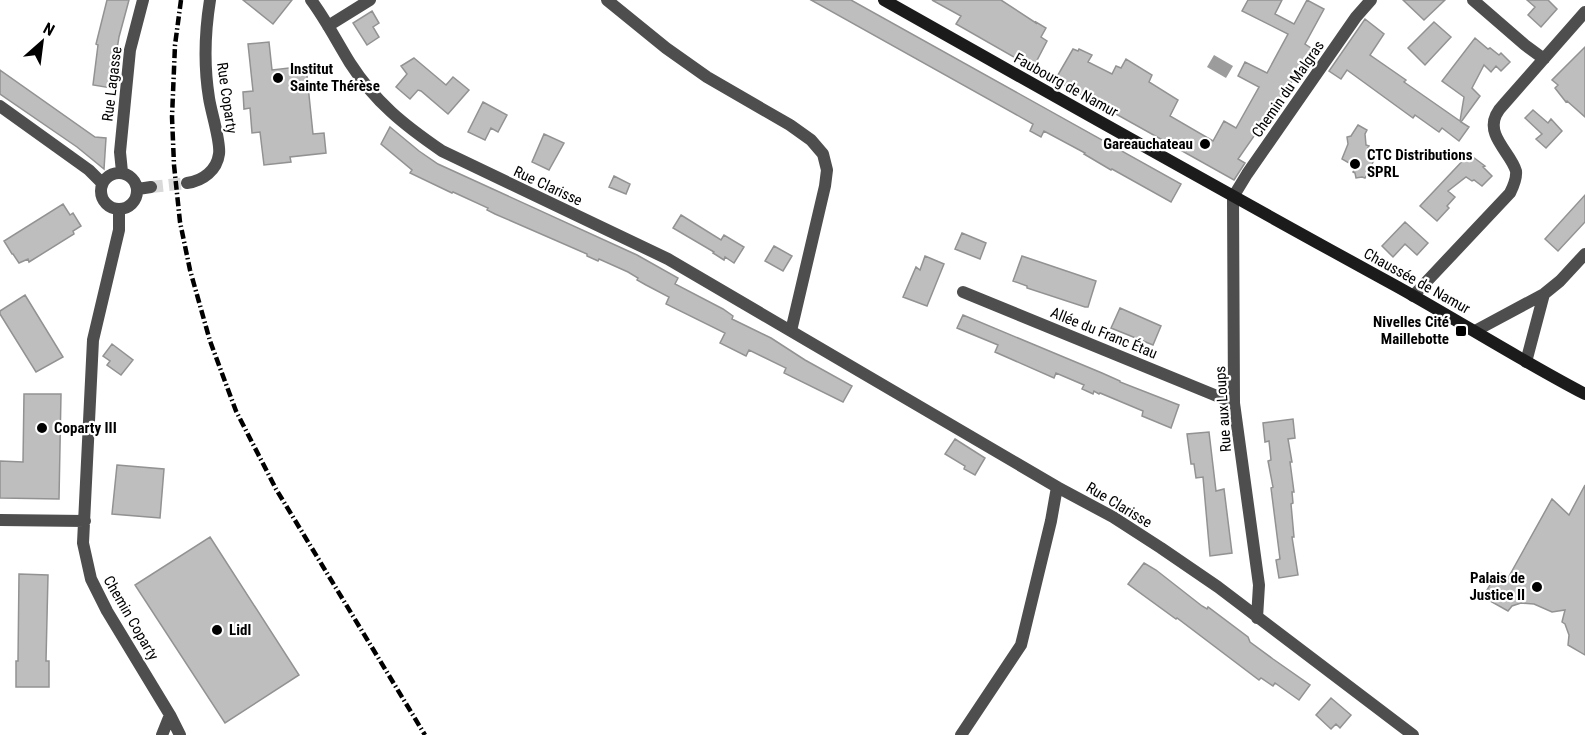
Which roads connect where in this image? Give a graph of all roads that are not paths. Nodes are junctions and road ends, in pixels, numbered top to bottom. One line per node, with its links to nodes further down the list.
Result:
1 (143, 0): 13 (street, Rue Lagasse)
2 (210, 0): 15 (street, Rue Coparty)
3 (311, 0): 10 (street, Rue Clarisse)
4 (370, 0): 10 (street)
5 (608, 0): 22 (street)
6 (884, 0): 16 (street, Faubourg de Namur)
7 (1371, 0): 16 (street, Chemin du Malgras)
8 (1473, 0): 11 (street)
9 (1585, 12): 11 (street)
10 (328, 26): 22 (street, Rue Clarisse)
11 (1544, 59): 21 (street)
12 (0, 106): 14 (street)
13 (122, 172): 14 (street); 17 (street)
14 (102, 183): 17 (street)
15 (187, 183)
16 (1233, 196): 21 (street, Chaussée de Namur); 26 (street, Rue aux Loups)
17 (119, 209): 29 (street, Chemin Coparty)
18 (1585, 254): 20 (street)
19 (963, 292): 26 (street, Allée du Franc Étau)
20 (1544, 294): 23 (street); 24 (street)
21 (1413, 296): 23 (street, Chaussée de Namur)
22 (791, 331): 27 (street, Rue Clarisse)
23 (1475, 331): 24 (street, Chaussée de Namur)
24 (1526, 362): 25 (street, Chaussée de Namur)
25 (1585, 393)
26 (1234, 403): 30 (street, Rue aux Loups)
27 (1057, 487): 30 (street, Rue Clarisse); 34 (street)
28 (0, 520): 29 (street)
29 (85, 521): 31 (street, Chemin Coparty)
30 (1257, 618): 35 (street, Rue Clarisse)
31 (170, 715): 32 (street); 33 (street, Chemin Coparty)
32 (162, 735)
33 (180, 735)
34 (961, 735)
35 (1413, 735)

